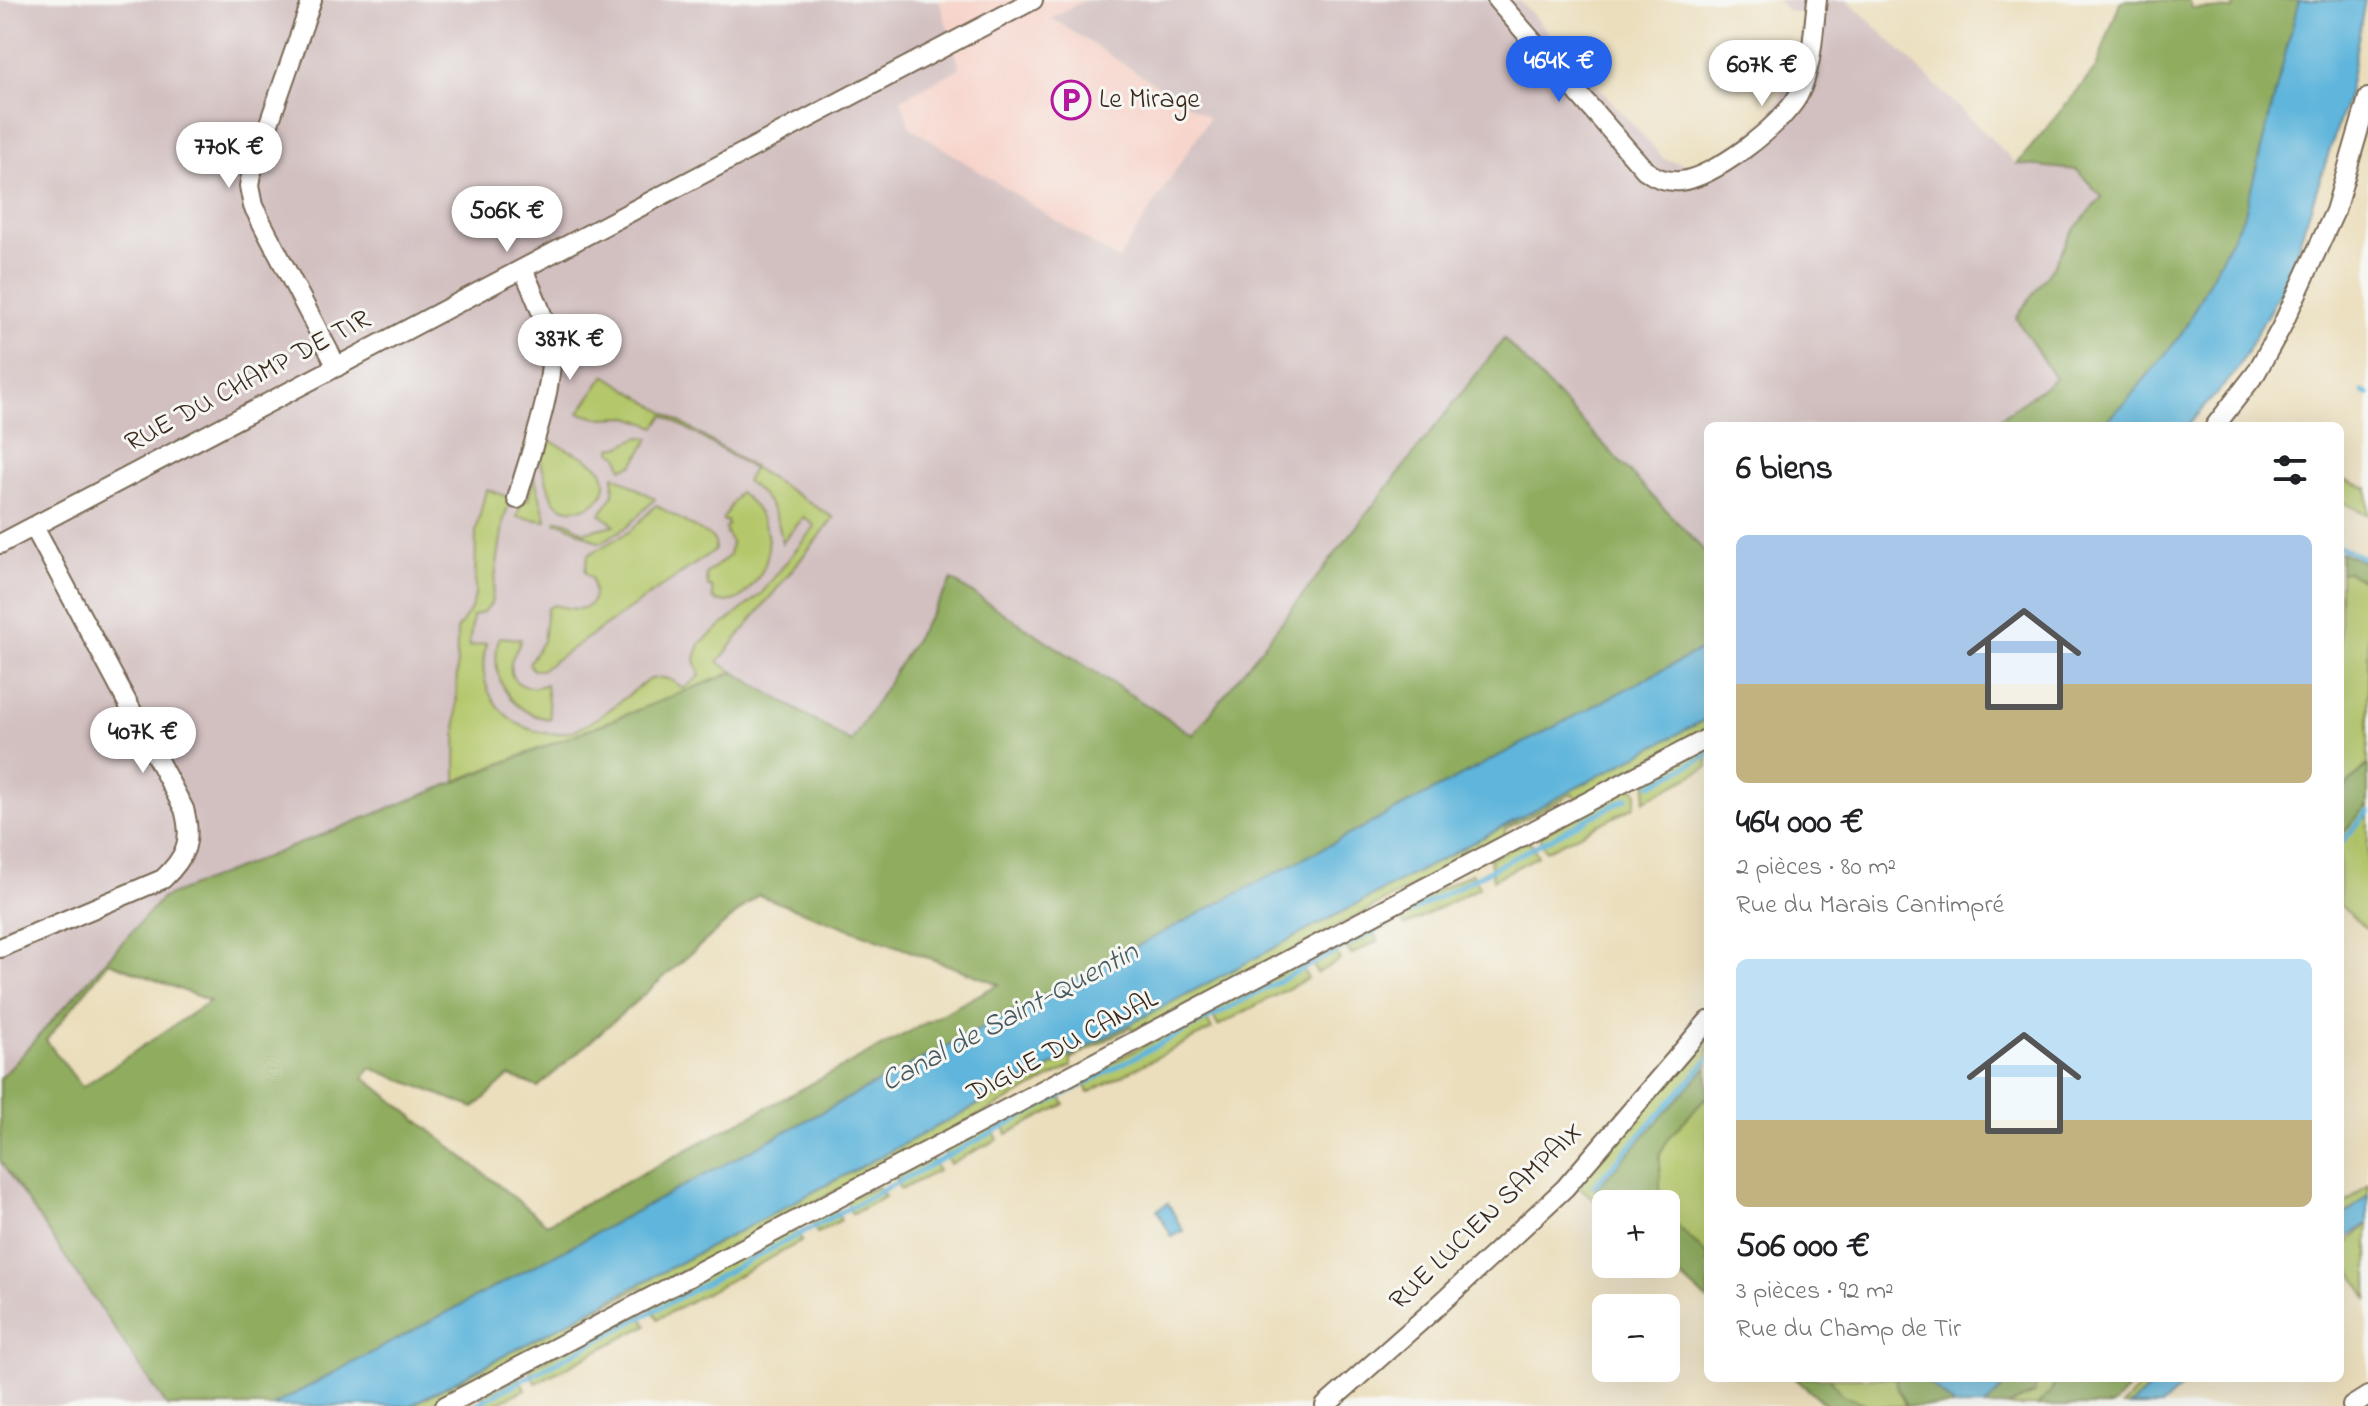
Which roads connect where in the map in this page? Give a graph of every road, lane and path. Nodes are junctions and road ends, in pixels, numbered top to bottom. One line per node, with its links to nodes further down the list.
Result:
1 (312, 0): 7 (street)
2 (1033, 0): 6 (street, RUE DU CHAMP DE TIR)
3 (1497, 0): 4 (street)
4 (1817, 0)
5 (2368, 98): 8 (street)
6 (523, 269): 7 (street, RUE DU CHAMP DE TIR); 9 (street)
7 (337, 367): 10 (street, RUE DU CHAMP DE TIR)
8 (2218, 422)
9 (517, 499)
10 (34, 527): 11 (street, RUE DU CHAMP DE TIR); 13 (street)
11 (0, 544)
12 (1704, 740): 16 (street, DIGUE DU CANAL)
13 (0, 948)
14 (1704, 1026): 17 (street, RUE LUCIEN SAMPAIX)
15 (2368, 1396): 18 (street)
16 (445, 1406)
17 (1325, 1406)
18 (2352, 1406)

